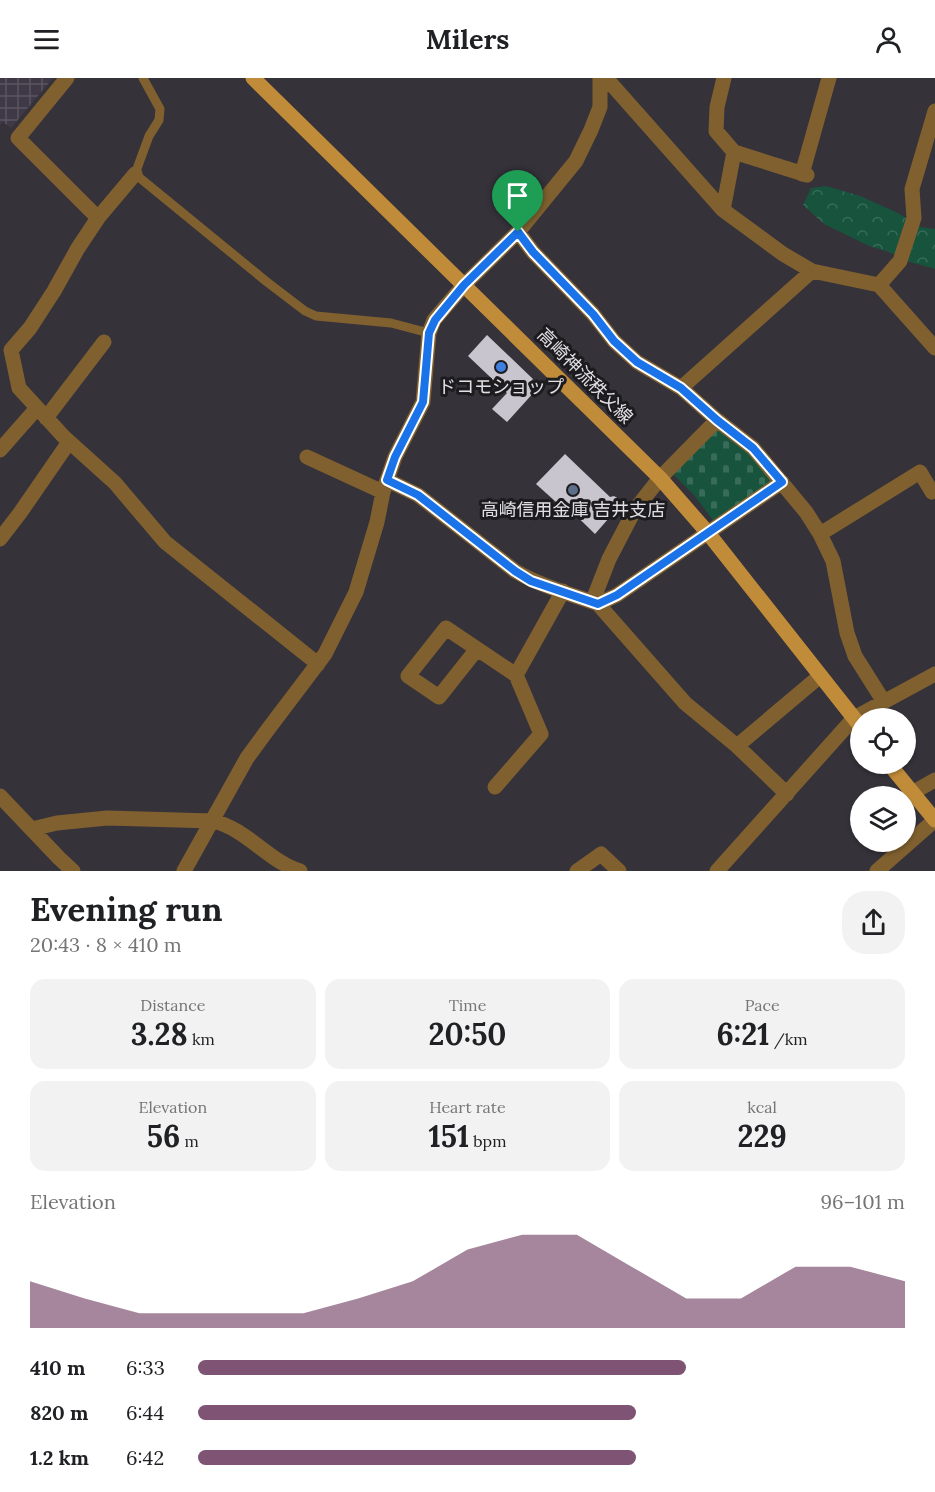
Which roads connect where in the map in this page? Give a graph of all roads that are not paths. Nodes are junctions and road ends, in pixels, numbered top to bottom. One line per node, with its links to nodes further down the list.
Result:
1 (67, 78): 12 (street)
2 (143, 78): 10 (lane)
3 (253, 78): 15 (main road, 高崎神流秩父線)
4 (600, 78): 13 (street)
5 (606, 78): 11 (street)
6 (724, 78): 9 (street)
7 (829, 78): 9 (street)
8 (935, 111): 16 (street)
9 (735, 152): 11 (street)
10 (135, 174): 12 (street); 17 (lane)
11 (723, 210): 14 (street)
12 (98, 218): 21 (street)
13 (518, 232): 15 (street); 20 (street)
14 (812, 271): 16 (street); 20 (street)
15 (464, 285): 17 (street); 26 (main road, 高崎神流秩父線)
16 (879, 285): 19 (street)
17 (429, 333): 28 (street)
18 (104, 342): 21 (street)
19 (935, 348)
20 (681, 388): 22 (street)
21 (42, 413): 23 (street); 24 (street)
22 (717, 420): 26 (street); 27 (street)
23 (69, 442): 32 (street); 36 (street)
24 (0, 450)
25 (307, 457): 28 (street)
26 (660, 478): 30 (main road, 高崎神流秩父線); 34 (street)
27 (782, 482): 30 (street); 31 (street)
28 (385, 486): 33 (street); 36 (street)
29 (935, 490): 31 (street)
30 (708, 533): 34 (street); 39 (main road, 高崎神流秩父線)
31 (820, 534): 40 (street)
32 (0, 539)
33 (563, 591): 34 (street); 38 (street)
34 (598, 604): 44 (street)
35 (477, 649): 35 (street); 38 (street)
36 (318, 664): 54 (street)
37 (935, 674): 40 (street)
38 (516, 675): 48 (street)
39 (820, 676): 42 (main road, 高崎神流秩父線); 44 (street)
40 (884, 702): 41 (street)
41 (876, 708)
42 (850, 714)
43 (850, 730): 50 (street)
44 (737, 746): 50 (street)
45 (897, 774): 47 (main road)
46 (935, 780): 49 (street)
47 (906, 786)
48 (495, 787)
49 (916, 791)
50 (787, 794): 56 (street)
51 (0, 796): 55 (street)
52 (916, 798): 53 (main road)
53 (935, 820): 62 (street)
54 (213, 821): 55 (street); 58 (street); 59 (street)
55 (32, 829): 57 (street)
56 (724, 869)
57 (73, 871)
58 (184, 871)
59 (300, 871)
60 (577, 871): 61 (street)
61 (619, 871)
62 (877, 871)

